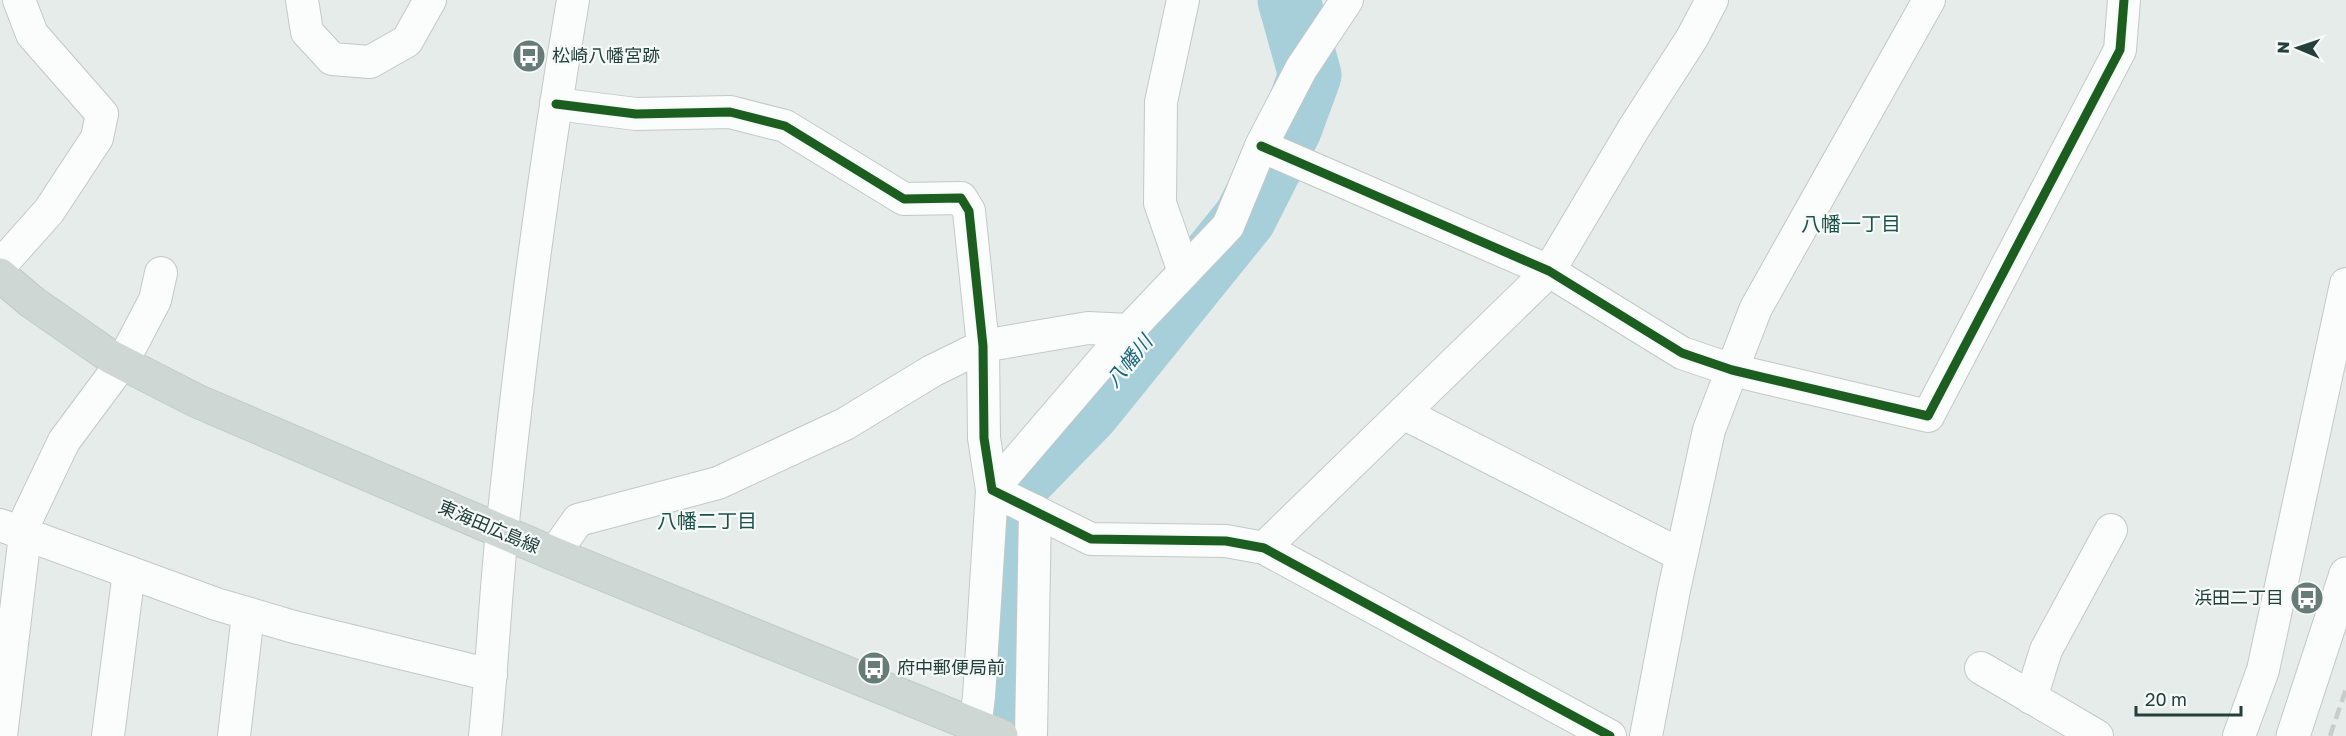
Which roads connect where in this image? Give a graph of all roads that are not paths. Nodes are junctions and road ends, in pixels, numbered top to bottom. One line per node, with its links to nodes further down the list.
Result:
1 (19, 0): 12 (street)
2 (302, 0): 3 (street)
3 (430, 0)
4 (573, 0): 10 (street)
5 (1183, 0): 14 (street)
6 (1347, 0): 11 (street)
7 (1712, 0): 13 (street)
8 (1929, 0): 21 (street)
9 (2124, 0): 21 (street)
10 (556, 104): 19 (street); 27 (street)
11 (1261, 146): 13 (street); 14 (street)
12 (0, 266)
13 (1549, 271): 21 (street); 22 (street)
14 (1184, 272): 18 (street)
15 (161, 273): 20 (street)
16 (0, 275): 20 (main road, 東海田広島線)
17 (2346, 284): 46 (street)
18 (1129, 330): 19 (street); 23 (street)
19 (983, 346): 23 (street); 29 (street)
20 (122, 363): 26 (street); 27 (main road, 東海田広島線)
21 (1732, 370): 30 (street)
22 (1403, 413): 28 (street); 30 (street)
23 (992, 490): 24 (street); 37 (street)
24 (1035, 511): 28 (street); 42 (street)
25 (2111, 530): 36 (street)
26 (15, 531): 31 (street); 38 (street)
27 (502, 532): 29 (main road, 東海田広島線); 35 (street)
28 (1264, 548): 43 (street)
29 (554, 554): 37 (main road, 東海田広島線)
30 (1681, 555): 44 (street)
31 (129, 573): 33 (street); 39 (street)
32 (2346, 574): 47 (main road)
33 (248, 614): 35 (street); 40 (street)
34 (1981, 668): 36 (street)
35 (491, 675): 41 (street)
36 (2031, 698): 45 (street)
37 (983, 733)
38 (1, 736)
39 (108, 736)
40 (234, 736)
41 (485, 736)
42 (1031, 736)
43 (1610, 736)
44 (1646, 736)
45 (2097, 736)
46 (2239, 736)
47 (2293, 736)

